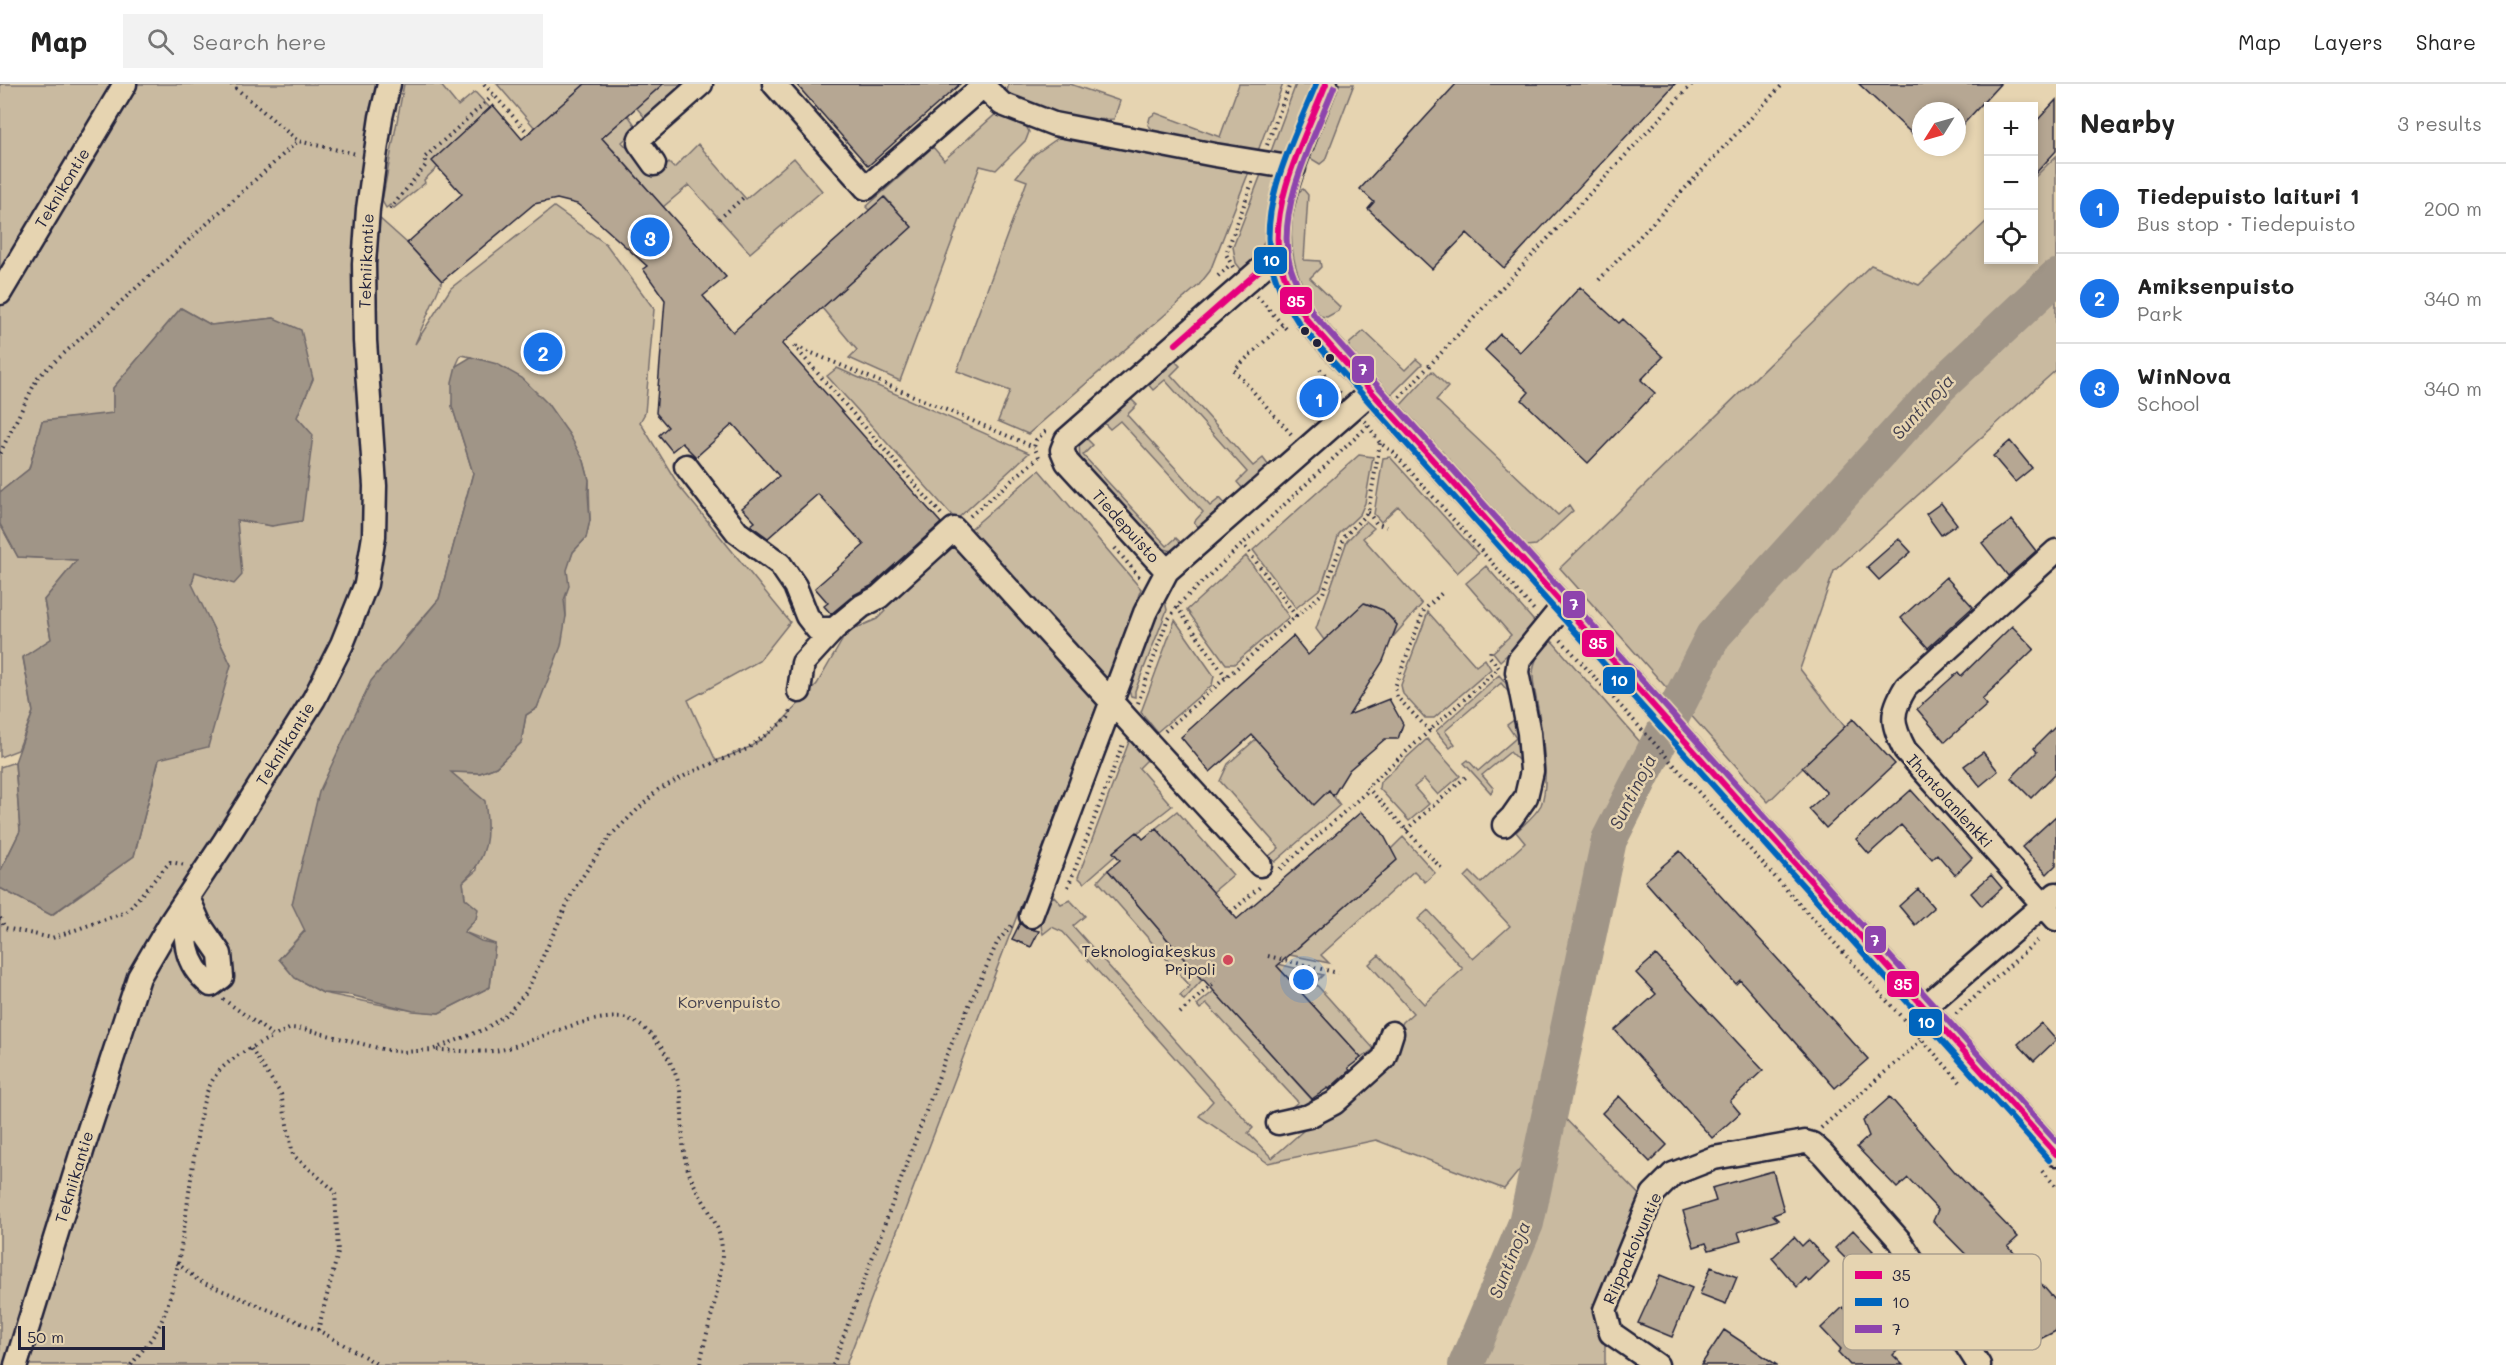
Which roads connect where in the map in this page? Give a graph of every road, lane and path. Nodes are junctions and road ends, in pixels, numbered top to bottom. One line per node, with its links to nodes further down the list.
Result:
1 (125, 84): 24 (street, Teknikontie)
2 (231, 84): 13 (path)
3 (389, 84): 14 (street, Tekniikantie)
4 (484, 84): 11 (path)
5 (701, 84): 15 (street)
6 (774, 84): 10 (street)
7 (1326, 84): 16 (street)
8 (1692, 84): 27 (path)
9 (1782, 84): 23 (path)
10 (982, 85): 16 (street)
11 (494, 95): 12 (path); 18 (path)
12 (529, 134)
13 (298, 141): 14 (path); 32 (path)
14 (375, 158): 18 (street, Tekniikantie)
15 (654, 164)
16 (1294, 168): 20 (street)
17 (744, 197): 19 (path)
18 (376, 212): 62 (street, Tekniikantie)
19 (719, 219)
20 (1278, 254): 26 (street); 43 (street, Tiedepuisto)
21 (1231, 264): 22 (path)
22 (1213, 280)
23 (1599, 280)
24 (0, 293)
25 (1282, 325): 31 (path)
26 (1371, 392): 27 (street); 31 (street, Tiedepuisto)
27 (1386, 409): 36 (path); 46 (street)
28 (1054, 424): 30 (path)
29 (1380, 443): 37 (path)
30 (1034, 447): 33 (path); 39 (path)
31 (1305, 450): 36 (path); 43 (street, Tiedepuisto)
32 (0, 453)
33 (1039, 457): 34 (path); 39 (path)
34 (1046, 465)
35 (686, 466): 48 (street)
36 (1322, 469): 40 (path)
37 (1368, 512): 38 (path); 47 (path)
38 (1386, 527)
39 (954, 529): 48 (street); 52 (street)
40 (1243, 544): 45 (path); 47 (path)
41 (1112, 545): 43 (path)
42 (2056, 551): 68 (street, Ihantolanlenkki)
43 (1162, 581): 45 (path); 52 (street)
44 (1443, 592): 54 (path)
45 (1178, 606): 50 (path); 53 (path)
46 (1563, 606): 59 (street); 74 (street)
47 (1296, 616): 50 (path)
48 (834, 629): 51 (street)
49 (1491, 647): 54 (path)
50 (1226, 677): 56 (path)
51 (799, 691): 81 (path)
52 (1112, 703): 53 (street); 66 (street)
53 (1131, 721): 56 (street); 64 (path)
54 (1430, 731): 58 (path)
55 (1645, 734): 79 (path)
56 (1150, 744): 63 (street)
57 (1468, 775): 60 (path)
58 (1369, 790): 60 (path); 63 (path)
59 (1504, 825)
60 (1406, 830): 61 (path)
61 (1441, 868)
62 (206, 870): 65 (street, Tekniikantie); 69 (path)
63 (1267, 873): 67 (path)
64 (1068, 887)
65 (188, 898): 73 (street); 91 (street, Tekniikantie)
66 (1035, 906): 95 (path)
67 (1231, 912)
68 (2051, 912): 74 (street); 76 (path)
69 (0, 918)
70 (1268, 956): 71 (path)
71 (1338, 973)
72 (1216, 981): 75 (path)
73 (211, 985): 78 (path)
74 (1925, 1007): 76 (street)
75 (1180, 1013)
76 (1941, 1025): 79 (path); 85 (street)
77 (1392, 1033): 83 (street)
78 (274, 1036): 80 (path); 81 (path)
79 (1922, 1040): 82 (path); 84 (path)
80 (250, 1048): 88 (path); 89 (path)
81 (432, 1050): 94 (path)
82 (1969, 1091)
83 (1278, 1123)
84 (1804, 1142): 87 (street); 96 (street, Riippakoivuntie)
85 (2048, 1161): 86 (path)
86 (2056, 1186)
87 (1908, 1254)
88 (177, 1263): 89 (path); 92 (path)
89 (318, 1330): 93 (path)
90 (1970, 1350): 97 (street)
91 (15, 1365)
92 (131, 1365)
93 (379, 1365)
94 (700, 1365)
95 (833, 1365)
96 (1657, 1365)
97 (1980, 1365)

